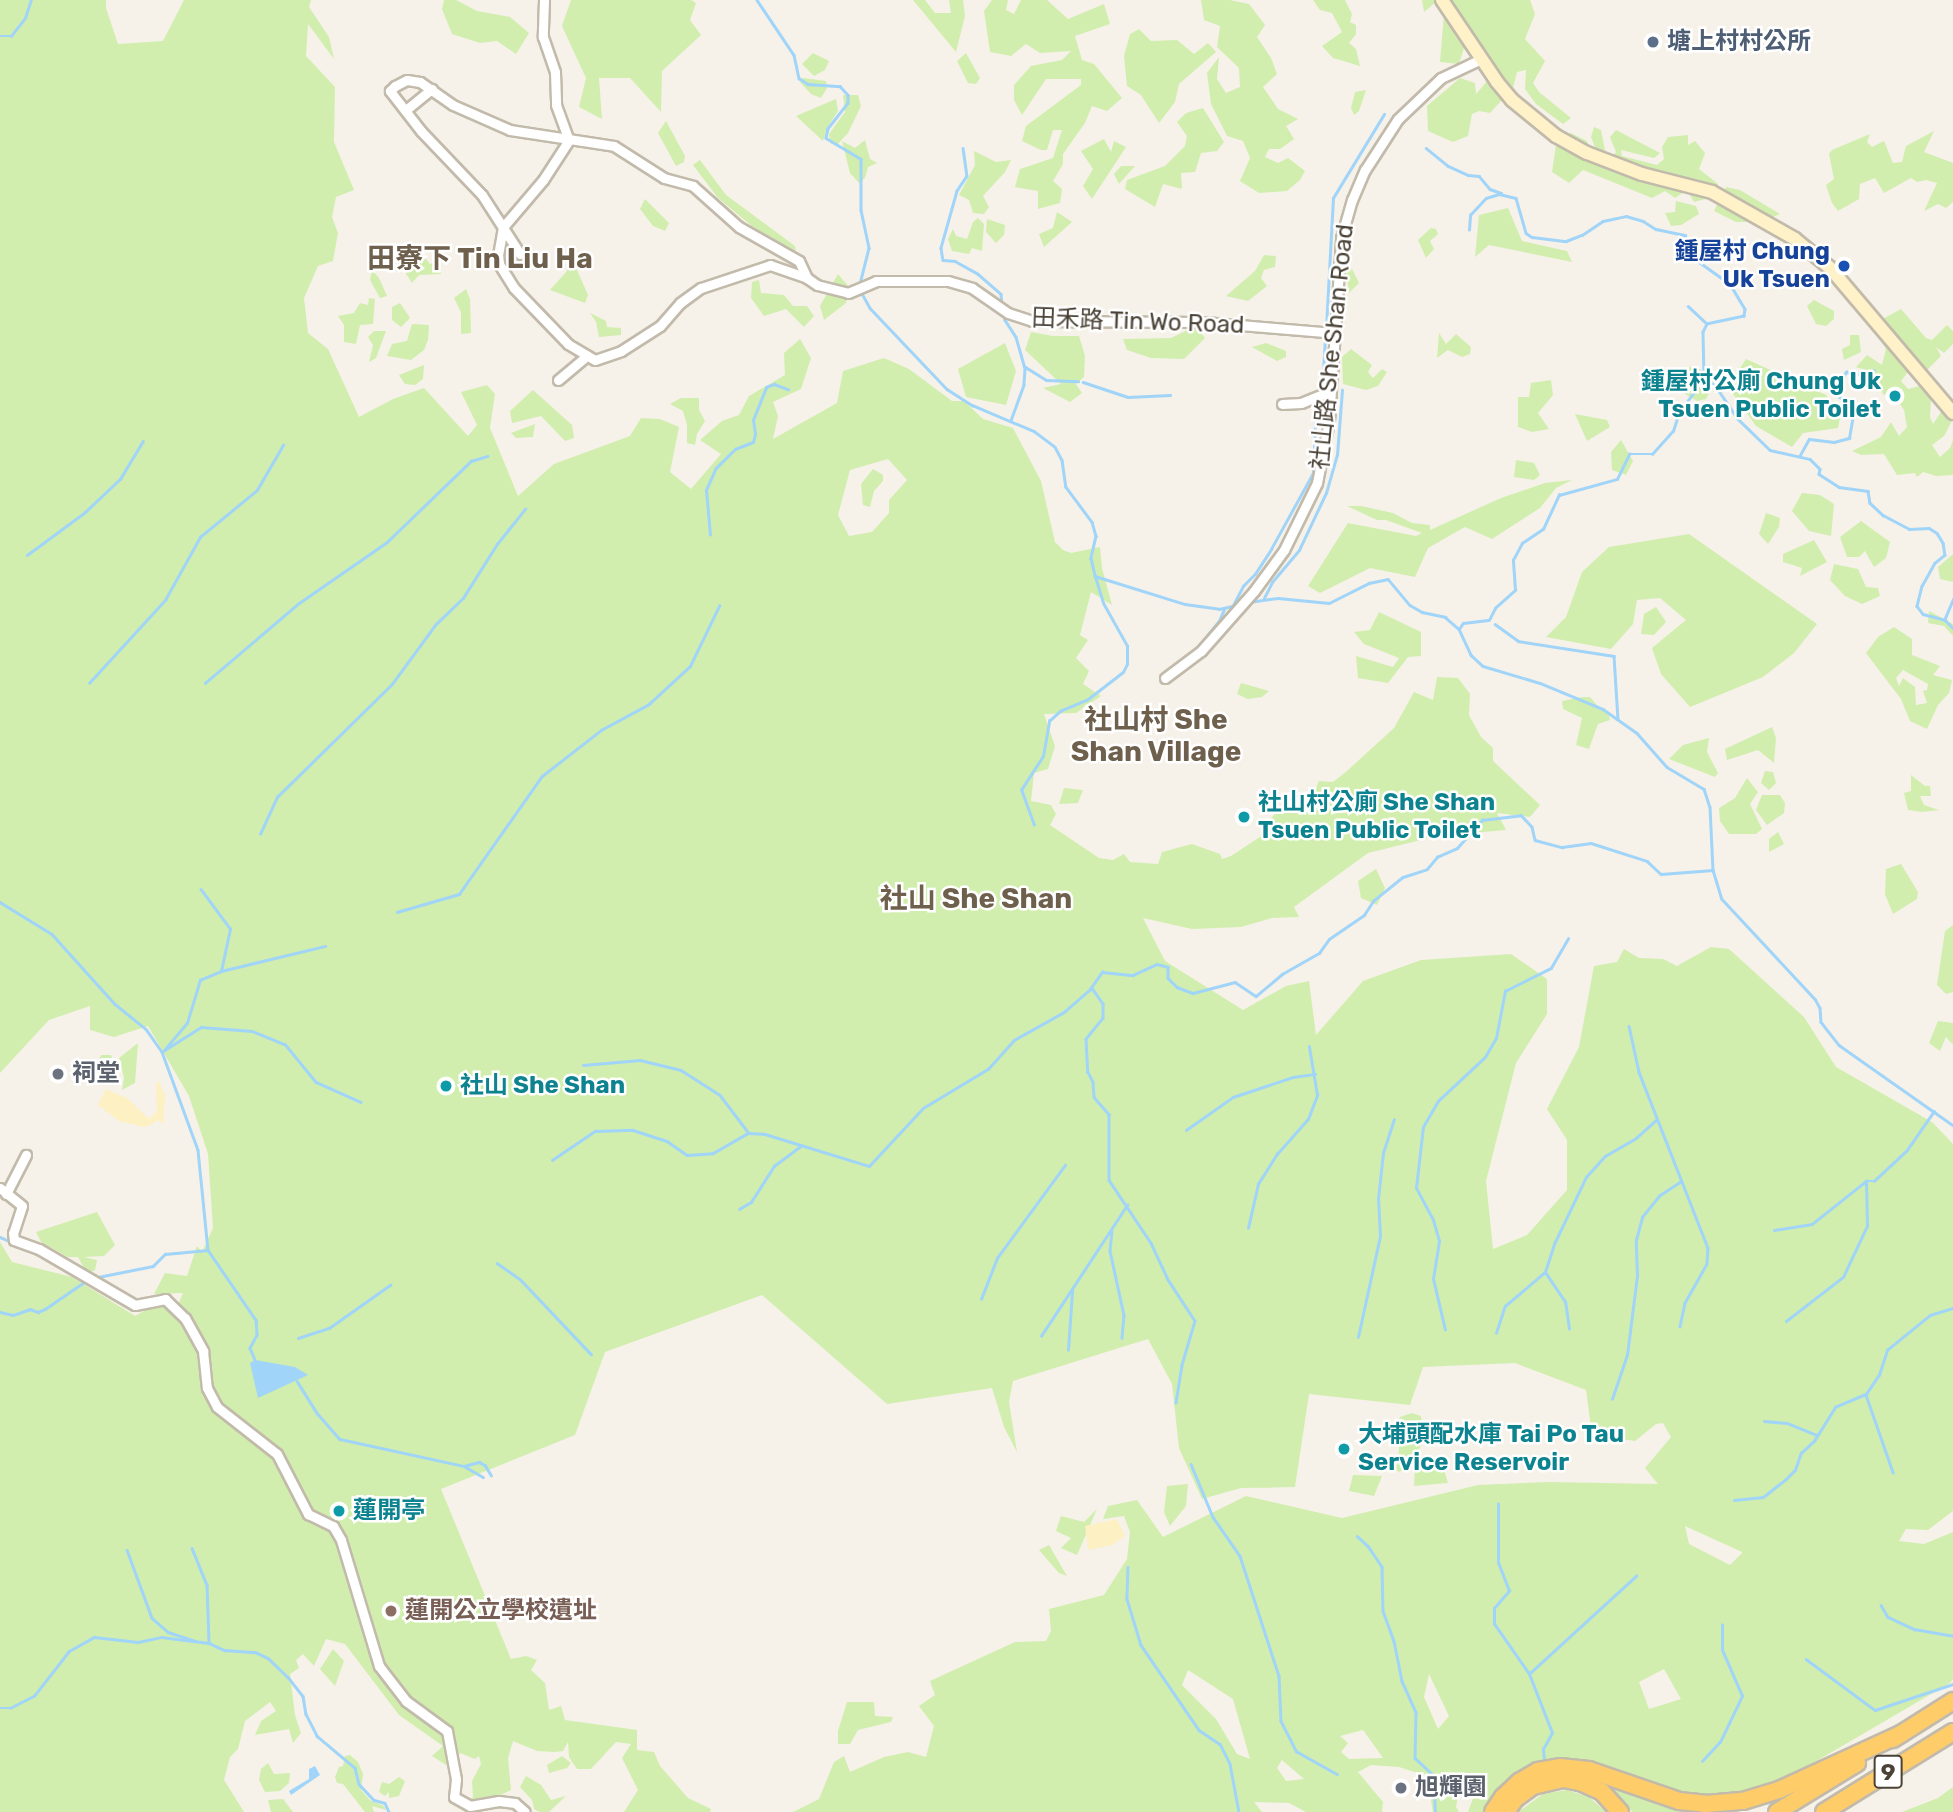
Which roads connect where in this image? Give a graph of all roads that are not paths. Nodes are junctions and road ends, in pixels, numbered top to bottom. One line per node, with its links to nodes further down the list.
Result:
1 (544, 0): 6 (street)
2 (1442, 0): 3 (main road)
3 (1481, 59): 10 (street, 社山路 She Shan Road); 15 (main road)
4 (432, 89): 5 (street); 5 (street); 6 (street)
5 (407, 109): 7 (street)
6 (569, 140): 7 (street); 9 (street)
7 (503, 228): 8 (street); 11 (street)
8 (520, 254)
9 (807, 278): 10 (street, 田禾路 Tin Wo Road); 11 (street)
10 (1334, 333): 13 (street, 社山路 She Shan Road)
11 (587, 356): 12 (street)
12 (558, 380)
13 (1331, 391): 14 (street); 16 (street, 社山路 She Shan Road)
14 (1282, 404)
15 (1953, 413)
16 (1165, 678)
17 (26, 1155): 18 (street)
18 (3, 1191): 22 (street)
19 (1953, 1702): 21 (highway, 9)
20 (1953, 1732): 27 (highway, 9)
21 (1900, 1734): 23 (highway); 26 (highway, 9)
22 (525, 1812)
23 (1493, 1812)
24 (1506, 1812): 25 (highway)
25 (1620, 1812)
26 (1777, 1812)
27 (1824, 1812)

